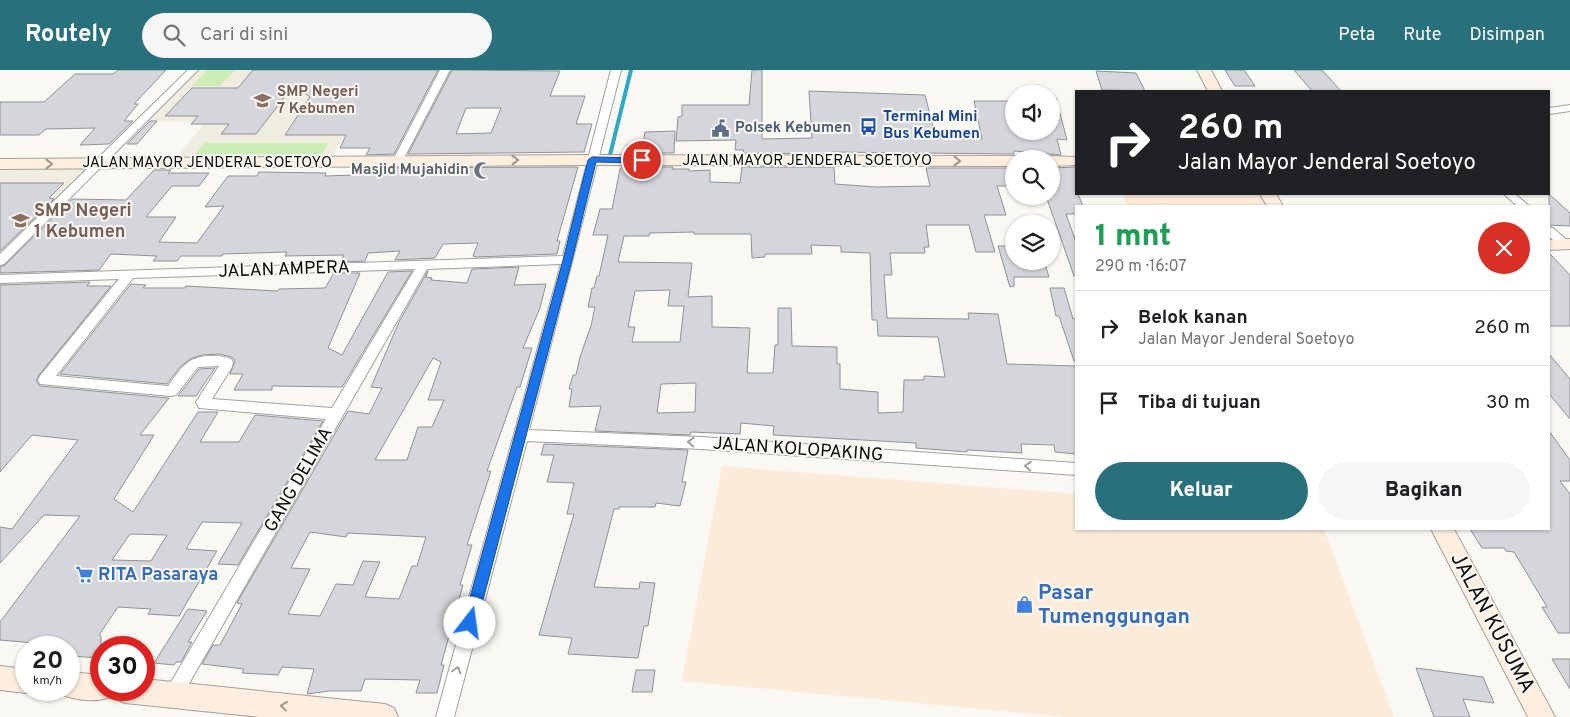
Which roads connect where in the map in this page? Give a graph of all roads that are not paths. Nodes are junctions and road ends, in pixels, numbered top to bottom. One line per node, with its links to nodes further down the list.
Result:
1 (193, 70): 14 (street)
2 (444, 70): 12 (street)
3 (616, 70): 8 (street)
4 (1204, 70): 5 (main road)
5 (1214, 90)
6 (1570, 108): 7 (street)
7 (1550, 111)
8 (592, 160): 9 (main road, JALAN MAYOR JENDERAL SOETOYO, one-way to 9); 12 (main road, JALAN MAYOR JENDERAL SOETOYO, one-way to 8); 19 (street)
9 (1005, 160)
10 (1060, 161): 11 (main road)
11 (1075, 161)
12 (397, 162): 14 (main road, JALAN MAYOR JENDERAL SOETOYO)
13 (0, 164): 14 (main road, JALAN MAYOR JENDERAL SOETOYO, one-way to 14)
14 (99, 164): 20 (street)
15 (1510, 195): 16 (street)
16 (1522, 205)
17 (1550, 231): 18 (street)
18 (1561, 244)
19 (568, 260): 21 (street, JALAN AMPERA); 25 (street)
20 (0, 262)
21 (423, 265): 22 (street, JALAN AMPERA); 24 (street, GANG DELIMA)
22 (129, 275): 23 (street, JALAN AMPERA); 24 (street)
23 (0, 279)
24 (337, 414): 31 (street, GANG DELIMA)
25 (520, 435): 26 (street, JALAN KOLOPAKING, one-way to 25); 33 (street, one-way to 25)
26 (1075, 469)
27 (1443, 530): 34 (main road, JALAN KUSUMA)
28 (0, 678): 29 (main road)
29 (15, 680)
30 (155, 692): 31 (main road)
31 (174, 694): 32 (main road, one-way to 31)
32 (385, 717)
33 (444, 717)
34 (1542, 717)

